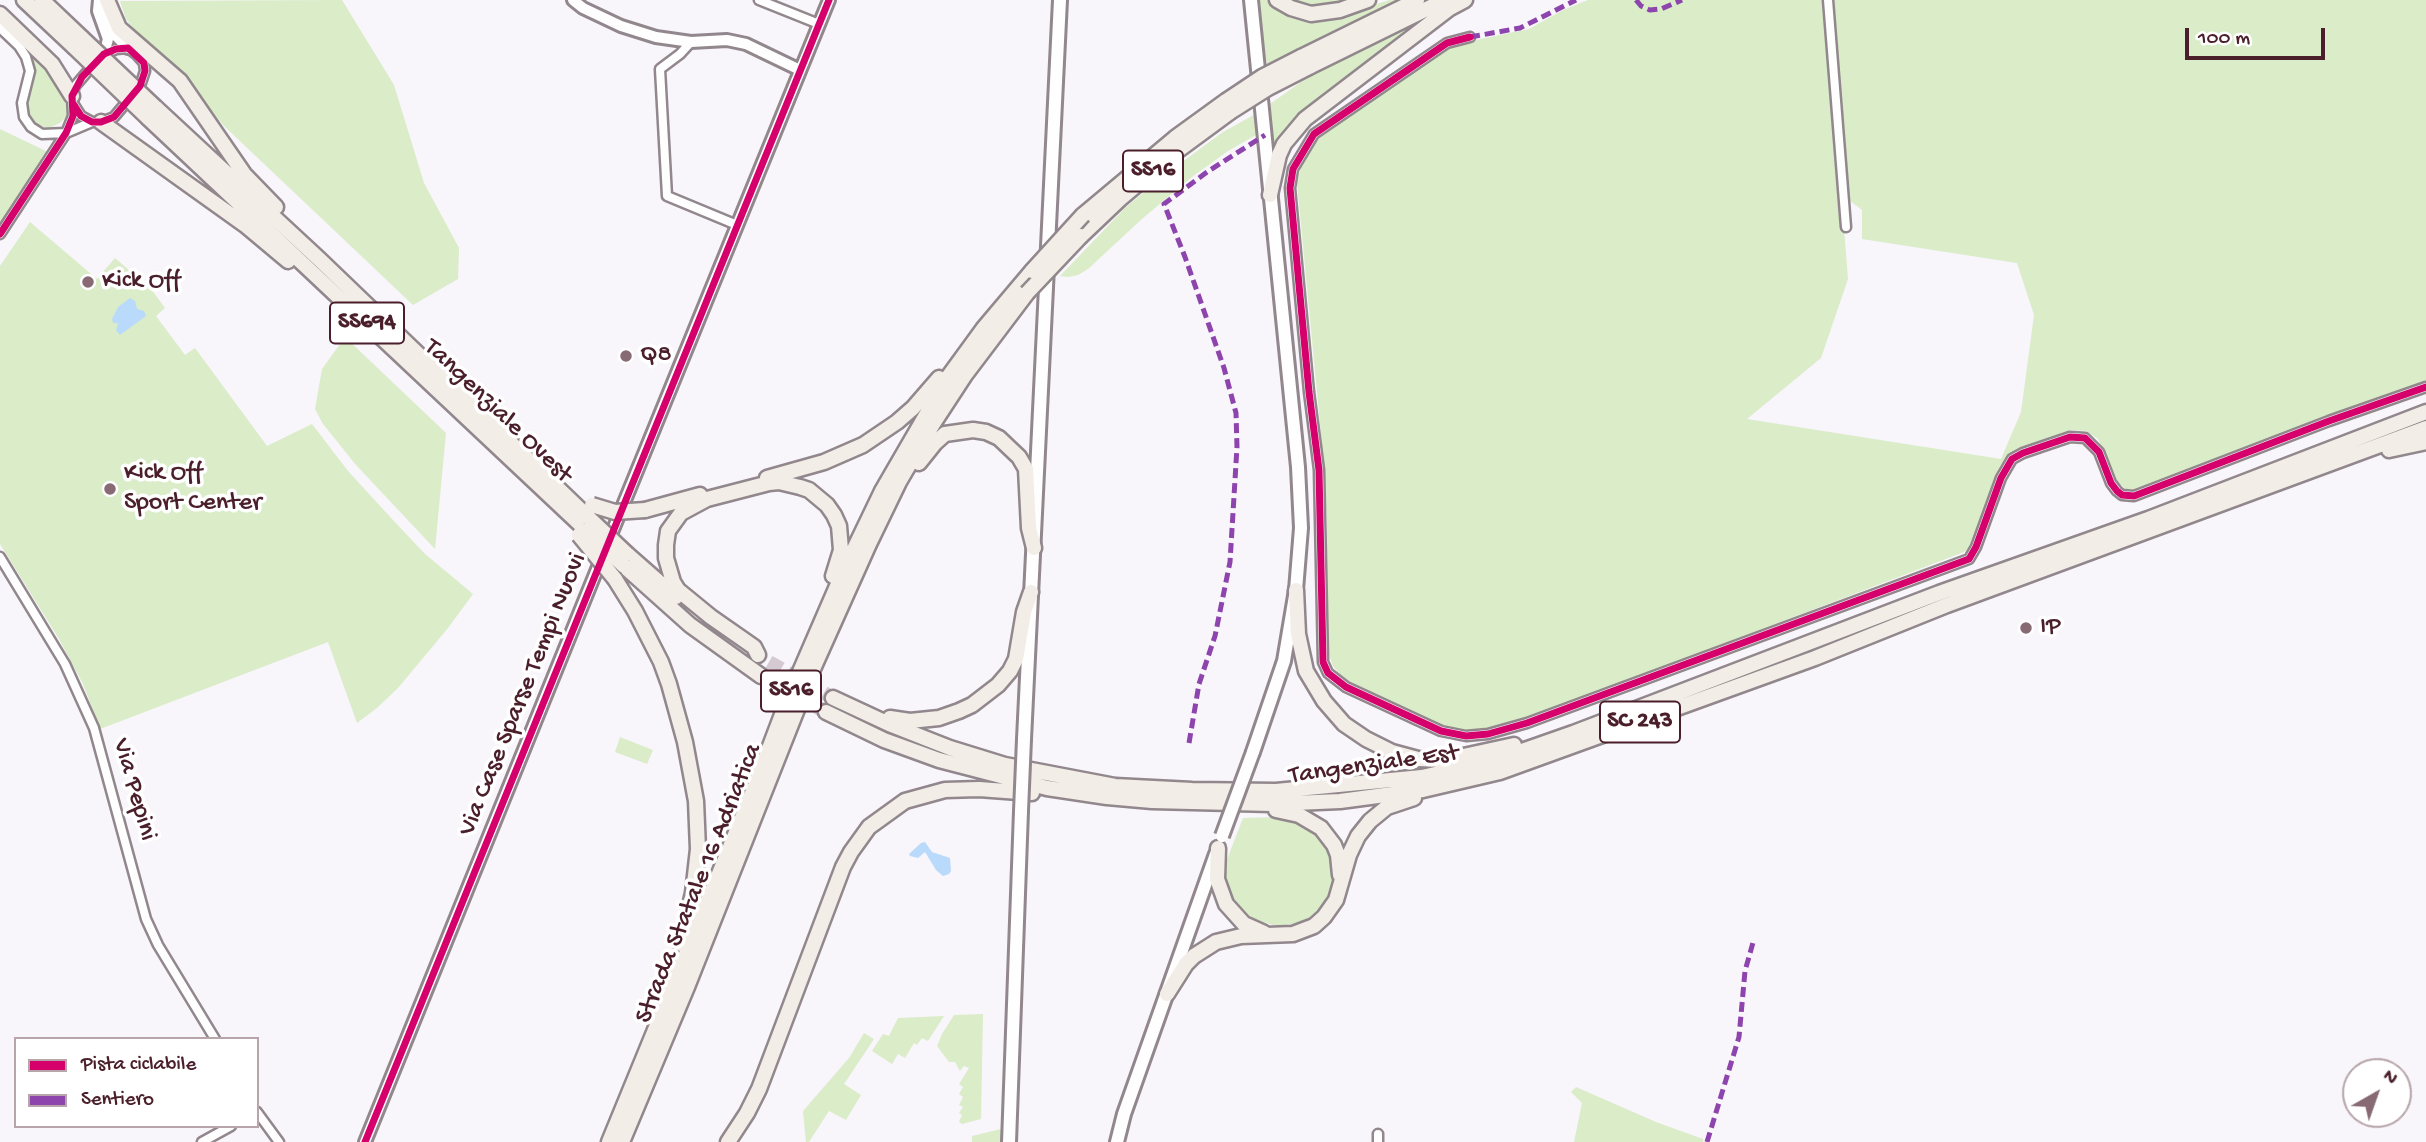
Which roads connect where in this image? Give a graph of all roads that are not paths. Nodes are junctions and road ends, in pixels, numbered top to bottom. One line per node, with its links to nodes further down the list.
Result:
1 (24, 0): 21 (highway, Tangenziale Ovest / SS694)
2 (42, 0): 21 (highway, Tangenziale Ovest / SS694)
3 (99, 0): 23 (street)
4 (107, 0): 22 (street); 35 (highway)
5 (573, 0): 20 (street)
6 (759, 0): 17 (street)
7 (829, 0): 17 (street, Via Case Sparse Tempi Nuovi)
8 (1060, 0): 46 (main road)
9 (1251, 0): 31 (main road)
10 (1278, 0): 11 (highway)
11 (1368, 0)
12 (1417, 0): 24 (highway, Strada Statale 16 Adriatica / SS16)
13 (1445, 0): 24 (highway, Strada Statale 16 Adriatica / SS16)
14 (1465, 0): 31 (highway)
15 (1828, 0): 33 (street)
16 (0, 14): 26 (highway)
17 (819, 24): 25 (street, Via Case Sparse Tempi Nuovi)
18 (0, 27): 30 (street)
19 (1471, 37): 38 (street)
20 (691, 42): 25 (street); 32 (street)
21 (78, 43): 28 (highway, Tangenziale Ovest / SS694, bridge)
22 (128, 48): 23 (street); 29 (street)
23 (104, 54): 26 (street)
24 (1305, 62): 27 (highway, Strada Statale 16 Adriatica / SS16, bridge)
25 (800, 70): 32 (street, Via Case Sparse Tempi Nuovi)
26 (73, 101): 29 (street); 30 (street)
27 (1228, 106): 36 (highway, Strada Statale 16 Adriatica / SS16, bridge); 36 (highway, Strada Statale 16 Adriatica / SS16, bridge)
28 (152, 113): 35 (highway, Tangenziale Ovest / SS694); 37 (highway, Tangenziale Ovest / SS694)
29 (97, 122): 30 (street); 37 (highway)
30 (66, 133): 34 (street)
31 (1270, 195): 49 (main road)
32 (737, 225): 70 (street, Via Case Sparse Tempi Nuovi)
33 (1846, 227)
34 (0, 234)
35 (318, 259): 45 (highway, Tangenziale Ovest / SS694)
36 (1022, 290): 45 (highway, bridge); 51 (highway, Strada Statale 16 Adriatica / SS16); 53 (highway, Strada Statale 16 Adriatica / SS16)
37 (360, 315): 45 (highway, Tangenziale Ovest / SS694)
38 (2426, 387)
39 (2426, 406): 41 (highway)
40 (2426, 412): 41 (highway, Tangenziale Est)
41 (2407, 419): 55 (highway, Tangenziale Est)
42 (2426, 428): 44 (highway, Tangenziale Est / SC 243)
43 (2426, 442): 44 (highway)
44 (2254, 492): 56 (highway, Tangenziale Est / SC 243)
45 (586, 522): 48 (highway, Tangenziale Ovest / SS694, bridge); 64 (highway, bridge)
46 (1034, 548): 50 (main road); 51 (highway)
47 (0, 557): 63 (street, Via Pepini)
48 (625, 560): 52 (highway, Tangenziale Ovest / SS694); 53 (highway, Tangenziale Ovest / SS694)
49 (1296, 590): 55 (highway); 59 (main road, bridge)
50 (1031, 592): 55 (highway, Tangenziale Est); 74 (main road, bridge)
51 (816, 662): 72 (highway, Strada Statale 16 Adriatica / SS16)
52 (761, 676)
53 (786, 704): 64 (highway, Strada Statale 16 Adriatica / SS16)
54 (826, 712): 57 (highway, Tangenziale Est / SC 243)
55 (1573, 733)
56 (1500, 772): 58 (highway, Tangenziale Est / SC 243); 60 (highway)
57 (1107, 797): 58 (highway, Tangenziale Est / SC 243); 73 (highway)
58 (1181, 802): 60 (highway)
59 (1220, 842): 61 (highway); 62 (main road)
60 (1340, 884): 61 (highway)
61 (1268, 935): 62 (highway)
62 (1167, 994): 65 (main road)
63 (214, 1037)
64 (639, 1069): 71 (highway, Strada Statale 16 Adriatica / SS16)
65 (1124, 1114): 75 (main road); 76 (main road)
66 (259, 1115): 69 (street)
67 (227, 1128): 68 (street)
68 (202, 1142)
69 (279, 1142)
70 (365, 1142)
71 (608, 1142)
72 (622, 1142)
73 (728, 1142)
74 (1011, 1142)
75 (1111, 1142)
76 (1117, 1142)

